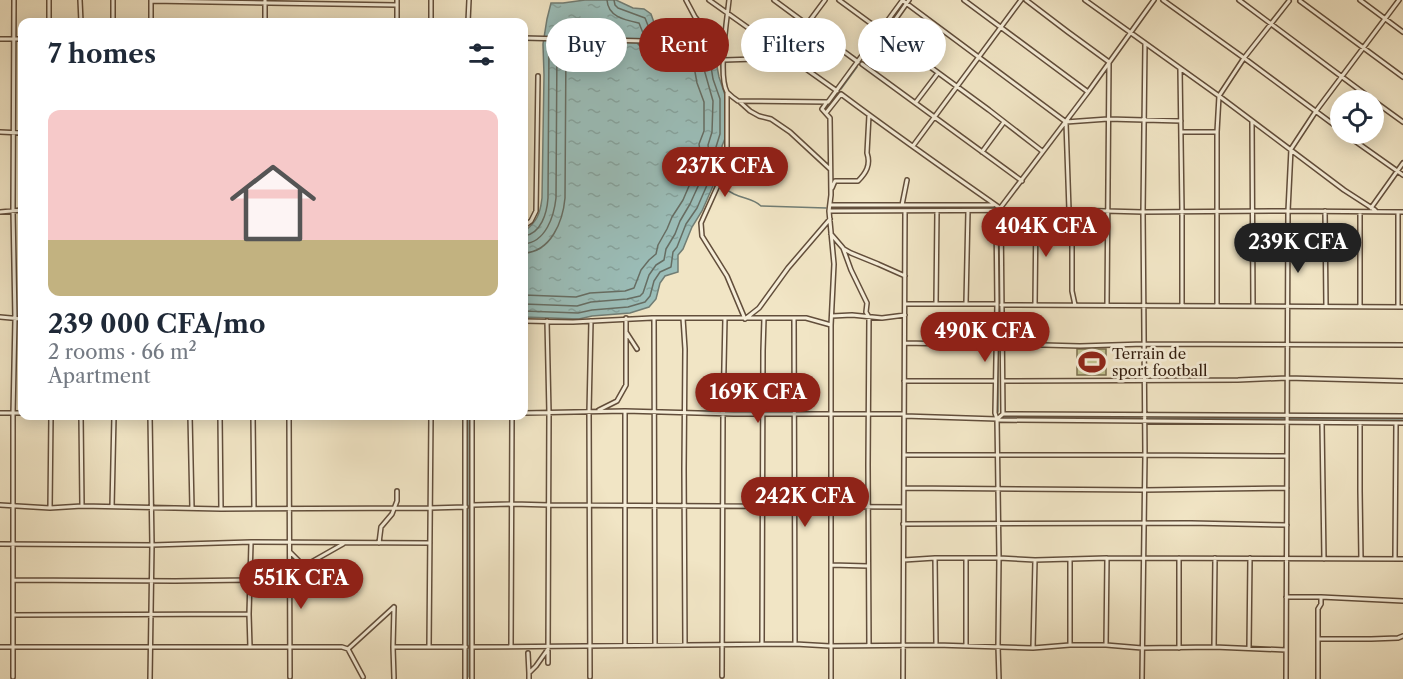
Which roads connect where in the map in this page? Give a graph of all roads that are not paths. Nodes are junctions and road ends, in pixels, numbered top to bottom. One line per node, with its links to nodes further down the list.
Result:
1 (14, 0): 53 (street)
2 (49, 0): 33 (street)
3 (81, 0): 34 (street)
4 (113, 0): 35 (street)
5 (151, 0): 25 (street); 36 (street)
6 (343, 0): 30 (street)
7 (398, 0): 31 (street)
8 (431, 0): 39 (street)
9 (469, 0): 40 (street)
10 (686, 0): 41 (street)
11 (709, 0): 32 (street)
12 (729, 0): 32 (street)
13 (774, 0): 43 (street)
14 (825, 0): 44 (street)
15 (838, 0): 45 (street)
16 (964, 0): 50 (street)
17 (1021, 0): 50 (street)
18 (1026, 0): 62 (street)
19 (1085, 0): 51 (street)
20 (1154, 0): 51 (street)
21 (1163, 0): 61 (street)
22 (1239, 0): 49 (street)
23 (1360, 0): 47 (street)
24 (1399, 0): 47 (street)
25 (232, 1): 29 (street)
26 (905, 1): 46 (street); 60 (street)
27 (1289, 1): 49 (street)
28 (1300, 1): 59 (street)
29 (265, 2): 30 (street); 37 (street)
30 (343, 5): 31 (street)
31 (398, 5): 38 (street)
32 (728, 13): 42 (street); 48 (street)
33 (49, 18)
34 (81, 18)
35 (113, 18)
36 (151, 18)
37 (265, 18)
38 (397, 18)
39 (431, 18)
40 (468, 18)
41 (696, 18)
42 (728, 18)
43 (800, 18)
44 (812, 18)
45 (863, 18)
46 (893, 18)
47 (1385, 18): 52 (street); 59 (street)
48 (741, 23)
49 (1272, 24): 61 (street); 70 (street)
50 (1001, 27): 60 (street); 76 (street)
51 (1129, 32): 58 (street); 62 (street)
52 (1403, 32)
53 (14, 38): 54 (street); 56 (street); 97 (street)
54 (18, 38)
55 (528, 38): 57 (street)
56 (0, 39)
57 (639, 41)
58 (1145, 44): 64 (street); 87 (street)
59 (1363, 47): 70 (street); 71 (street)
60 (979, 56): 72 (street); 91 (street)
61 (1245, 58): 77 (street); 82 (street)
62 (1109, 62): 76 (street); 86 (street)
63 (858, 65): 74 (street)
64 (1180, 69): 77 (street); 88 (street)
65 (723, 72): 75 (street)
66 (811, 72): 74 (street)
67 (872, 72): 79 (street)
68 (938, 73): 72 (street); 79 (street)
69 (538, 76): 137 (street)
70 (1341, 77): 73 (street); 82 (street)
71 (1403, 77)
72 (957, 87): 85 (street); 90 (street)
73 (1359, 90)
74 (837, 91): 81 (street)
75 (727, 92): 78 (street); 164 (street)
76 (1088, 92): 91 (street)
77 (1219, 96): 89 (street); 96 (street)
78 (738, 101): 81 (street); 105 (street)
79 (915, 103): 85 (street)
80 (1384, 108): 93 (street)
81 (822, 109): 83 (street)
82 (1316, 111): 92 (street); 101 (street)
83 (826, 113): 84 (street); 105 (street)
84 (869, 115): 100 (street); 110 (street)
85 (934, 117): 100 (street); 102 (street)
86 (1108, 119): 87 (street); 91 (street); 128 (street)
87 (1144, 120): 88 (street); 129 (street)
88 (1181, 121): 95 (street)
89 (1252, 121): 101 (street); 123 (street)
90 (1004, 122): 102 (street); 103 (street)
91 (1066, 122): 103 (street); 119 (street)
92 (1330, 122)
93 (1403, 122)
94 (0, 132): 97 (street)
95 (1181, 132): 96 (street); 130 (street)
96 (1217, 132): 131 (street)
97 (14, 133): 98 (street); 115 (street)
98 (18, 133)
99 (1359, 144): 106 (street)
100 (913, 146): 113 (street)
101 (1291, 149): 114 (street); 124 (street)
102 (982, 152): 109 (street)
103 (1042, 152): 109 (street)
104 (1403, 163): 106 (street)
105 (830, 169): 110 (street)
106 (1398, 171): 107 (street); 114 (street)
107 (1403, 176)
108 (907, 180): 112 (street)
109 (1022, 181): 117 (street)
110 (831, 193): 111 (street)
111 (830, 205): 112 (street); 120 (street)
112 (902, 205): 113 (street)
113 (995, 205): 117 (street)
114 (1371, 207): 133 (street)
115 (13, 210): 116 (street); 126 (street); 166 (street)
116 (18, 210)
117 (999, 210): 118 (street); 122 (street); 144 (street)
118 (1036, 210): 119 (street); 146 (street)
119 (1070, 210): 128 (street); 145 (street)
120 (829, 211): 127 (street); 136 (street)
121 (937, 211): 122 (street); 127 (street); 143 (street)
122 (968, 211): 141 (street)
123 (1253, 211): 124 (street); 131 (street); 151 (street)
124 (1288, 211): 125 (street); 152 (street)
125 (1325, 211): 132 (street); 153 (street)
126 (0, 212)
127 (905, 212): 140 (street)
128 (1108, 212): 129 (street); 147 (street)
129 (1143, 212): 130 (street); 148 (street)
130 (1182, 212): 131 (street); 149 (street)
131 (1216, 212): 150 (street)
132 (1360, 212): 133 (street); 154 (street)
133 (1377, 212): 134 (street)
134 (1398, 212): 135 (street); 155 (street)
135 (1403, 212)
136 (830, 219): 138 (street); 164 (street)
137 (528, 223)
138 (831, 234): 139 (street); 157 (street)
139 (843, 248): 140 (street); 159 (street)
140 (905, 276): 142 (street)
141 (966, 303): 143 (street); 144 (street)
142 (904, 304): 143 (street); 156 (street)
143 (936, 304)
144 (999, 304): 146 (street); 174 (street); 177 (street)
145 (1075, 304): 146 (street); 147 (street)
146 (1035, 305)
147 (1107, 305): 148 (street)
148 (1144, 305): 149 (street); 175 (street)
149 (1182, 305): 150 (street)
150 (1217, 305): 151 (street)
151 (1253, 306): 152 (street)
152 (1288, 306): 153 (street); 176 (street)
153 (1326, 306): 154 (street)
154 (1360, 306): 155 (street)
155 (1401, 307)
156 (905, 315): 159 (street); 173 (street)
157 (832, 316): 159 (street); 171 (street)
158 (0, 317): 166 (street)
159 (869, 317): 199 (street)
160 (626, 318): 161 (street); 170 (street); 172 (street)
161 (654, 318): 162 (street); 187 (street)
162 (683, 318): 163 (street); 190 (street)
163 (725, 318): 164 (street); 195 (street)
164 (745, 318): 165 (street)
165 (764, 318): 167 (street); 196 (street)
166 (15, 319): 200 (street)
167 (794, 319): 171 (street); 197 (street)
168 (528, 321): 169 (street)
169 (548, 321): 170 (street); 194 (street)
170 (591, 321): 188 (street)
171 (831, 325): 198 (street)
172 (626, 332): 179 (street); 189 (street)
173 (905, 343): 177 (street); 182 (street)
174 (1003, 344): 175 (street); 184 (street)
175 (1144, 344): 176 (street); 181 (street)
176 (1287, 344): 178 (street); 180 (street)
177 (996, 345): 183 (street)
178 (1403, 345)
179 (637, 349)
180 (1287, 378): 181 (street); 185 (street); 206 (street)
181 (1144, 380): 184 (street); 205 (street)
182 (904, 381): 183 (street); 202 (street)
183 (996, 381): 204 (street)
184 (1003, 381): 201 (street)
185 (1403, 381)
186 (625, 411): 187 (street); 189 (street); 237 (street)
187 (654, 411): 190 (street); 238 (street)
188 (589, 412): 189 (street); 194 (street); 236 (street)
189 (596, 412)
190 (685, 412): 195 (street); 241 (street)
191 (0, 413): 200 (street)
192 (18, 413): 200 (street)
193 (528, 413): 194 (street)
194 (549, 413): 235 (street)
195 (723, 413): 196 (street); 242 (street)
196 (764, 413): 197 (street); 243 (street)
197 (794, 413): 198 (street); 244 (street)
198 (831, 413): 199 (street); 249 (street)
199 (868, 413): 202 (street); 245 (street)
200 (13, 414): 239 (street)
201 (1003, 414): 204 (street); 205 (street)
202 (904, 415): 204 (street); 223 (street)
203 (1403, 416): 206 (street)
204 (997, 419): 205 (street); 225 (street)
205 (1144, 419): 206 (street); 206 (street); 224 (street)
206 (1287, 419): 219 (street); 226 (street)
207 (51, 420): 251 (street)
208 (81, 420): 240 (street)
209 (114, 420): 246 (street)
210 (150, 420): 247 (street)
211 (189, 420): 252 (street)
212 (220, 420): 256 (street)
213 (254, 420): 257 (street)
214 (289, 420): 253 (street)
215 (431, 420): 255 (street)
216 (465, 420): 248 (street)
217 (472, 420): 234 (street)
218 (512, 420): 232 (street)
219 (1322, 423): 220 (street); 285 (street)
220 (1360, 423): 221 (street); 281 (street)
221 (1396, 423): 222 (street); 282 (street)
222 (1403, 423)
223 (904, 454): 225 (street); 227 (street)
224 (1145, 454): 225 (street); 226 (street); 230 (street)
225 (998, 455): 229 (street)
226 (1287, 456): 228 (street)
227 (904, 488): 229 (street); 250 (street)
228 (1287, 488): 230 (street); 261 (street)
229 (999, 489): 230 (street); 258 (street)
230 (1144, 490): 259 (street)
231 (397, 491): 254 (street)
232 (513, 504): 234 (street); 235 (street); 314 (street)
233 (0, 505): 239 (street)
234 (473, 505): 324 (street)
235 (549, 505): 236 (street); 328 (street)
236 (590, 505): 237 (street); 304 (street)
237 (625, 505): 238 (street); 305 (street)
238 (655, 505): 241 (street); 306 (street)
239 (14, 506): 251 (street); 268 (street)
240 (82, 506): 246 (street); 251 (street)
241 (684, 506): 242 (street); 307 (street)
242 (723, 506): 243 (street); 308 (street)
243 (763, 506): 244 (street); 302 (street)
244 (794, 506): 249 (street); 303 (street)
245 (868, 506): 249 (street); 250 (street); 289 (street)
246 (112, 507): 247 (street)
247 (151, 507): 252 (street); 269 (street)
248 (466, 507): 255 (street); 323 (street)
249 (831, 507): 287 (street)
250 (903, 507): 260 (street)
251 (50, 508)
252 (192, 508): 256 (street)
253 (290, 508): 254 (street); 257 (street); 264 (street)
254 (394, 508): 255 (street); 266 (street)
255 (430, 508): 267 (street)
256 (221, 509): 257 (street)
257 (254, 509)
258 (998, 523): 259 (street); 260 (street); 272 (street)
259 (1144, 523): 261 (street); 274 (street)
260 (903, 524): 286 (street)
261 (1287, 525): 278 (street)
262 (251, 542): 264 (street); 269 (street); 291 (street)
263 (0, 543): 268 (street)
264 (289, 543): 265 (street); 270 (street)
265 (345, 543): 266 (street); 288 (street)
266 (379, 543): 267 (street)
267 (430, 543): 313 (street)
268 (14, 544): 269 (street); 290 (street)
269 (152, 545): 293 (street)
270 (289, 551): 288 (street); 292 (street)
271 (935, 558): 279 (street); 286 (street); 310 (street)
272 (999, 558): 279 (street); 284 (street); 318 (street)
273 (1107, 558): 274 (street); 280 (street); 312 (street)
274 (1144, 558): 275 (street); 330 (street)
275 (1179, 558): 276 (street); 331 (street)
276 (1215, 558): 277 (street); 325 (street)
277 (1250, 558): 278 (street); 332 (street)
278 (1287, 558): 285 (street); 294 (street)
279 (966, 559): 317 (street)
280 (1070, 559): 284 (street); 311 (street)
281 (1361, 559): 282 (street); 285 (street)
282 (1395, 559): 283 (street)
283 (1403, 559)
284 (1035, 560): 329 (street)
285 (1324, 560)
286 (904, 561): 316 (street)
287 (831, 565): 289 (street); 315 (street)
288 (304, 566): 292 (street)
289 (869, 566): 309 (street)
290 (13, 580): 293 (street); 299 (street)
291 (249, 580): 293 (street); 298 (street)
292 (290, 580): 321 (street)
293 (151, 581): 297 (street)
294 (1286, 597): 295 (street); 334 (street)
295 (1321, 597): 296 (street); 301 (street)
296 (1403, 602)
297 (150, 614): 298 (street); 299 (street); 327 (street)
298 (249, 614): 320 (street)
299 (13, 615): 326 (street)
300 (1403, 636): 301 (street)
301 (1318, 639): 353 (street)
302 (762, 644): 303 (street); 308 (street)
303 (795, 644): 315 (street)
304 (589, 645): 305 (street); 328 (street); 342 (street)
305 (625, 645): 306 (street)
306 (655, 645): 307 (street)
307 (685, 645): 308 (street)
308 (722, 645): 338 (street)
309 (869, 645): 315 (street); 316 (street)
310 (936, 645): 316 (street); 317 (street)
311 (1070, 645): 312 (street); 329 (street)
312 (1106, 645): 330 (street)
313 (429, 646): 322 (street); 323 (street)
314 (511, 646): 324 (street); 328 (street)
315 (830, 646): 348 (street)
316 (903, 646): 349 (street)
317 (966, 646): 318 (street)
318 (998, 646): 329 (street); 350 (street)
319 (0, 647): 326 (street)
320 (250, 647): 321 (street); 327 (street)
321 (290, 647): 333 (street); 340 (street)
322 (393, 647): 333 (street); 343 (street)
323 (466, 647): 345 (street)
324 (473, 647): 346 (street)
325 (1214, 647): 331 (street); 332 (street)
326 (13, 648): 327 (street); 339 (street)
327 (151, 648): 344 (street)
328 (548, 648): 336 (street); 337 (street)
329 (1033, 648)
330 (1142, 648): 331 (street); 351 (street)
331 (1179, 648)
332 (1249, 648): 334 (street)
333 (348, 649): 341 (street)
334 (1286, 650): 352 (street)
335 (528, 653): 337 (street)
336 (548, 663)
337 (529, 673): 347 (street)
338 (722, 676)
339 (13, 677)
340 (290, 677)
341 (363, 677)
342 (590, 677)
343 (394, 678)
344 (150, 679)
345 (465, 679)
346 (472, 679)
347 (529, 679)
348 (831, 679)
349 (903, 679)
350 (999, 679)
351 (1142, 679)
352 (1286, 679)
353 (1318, 679)

